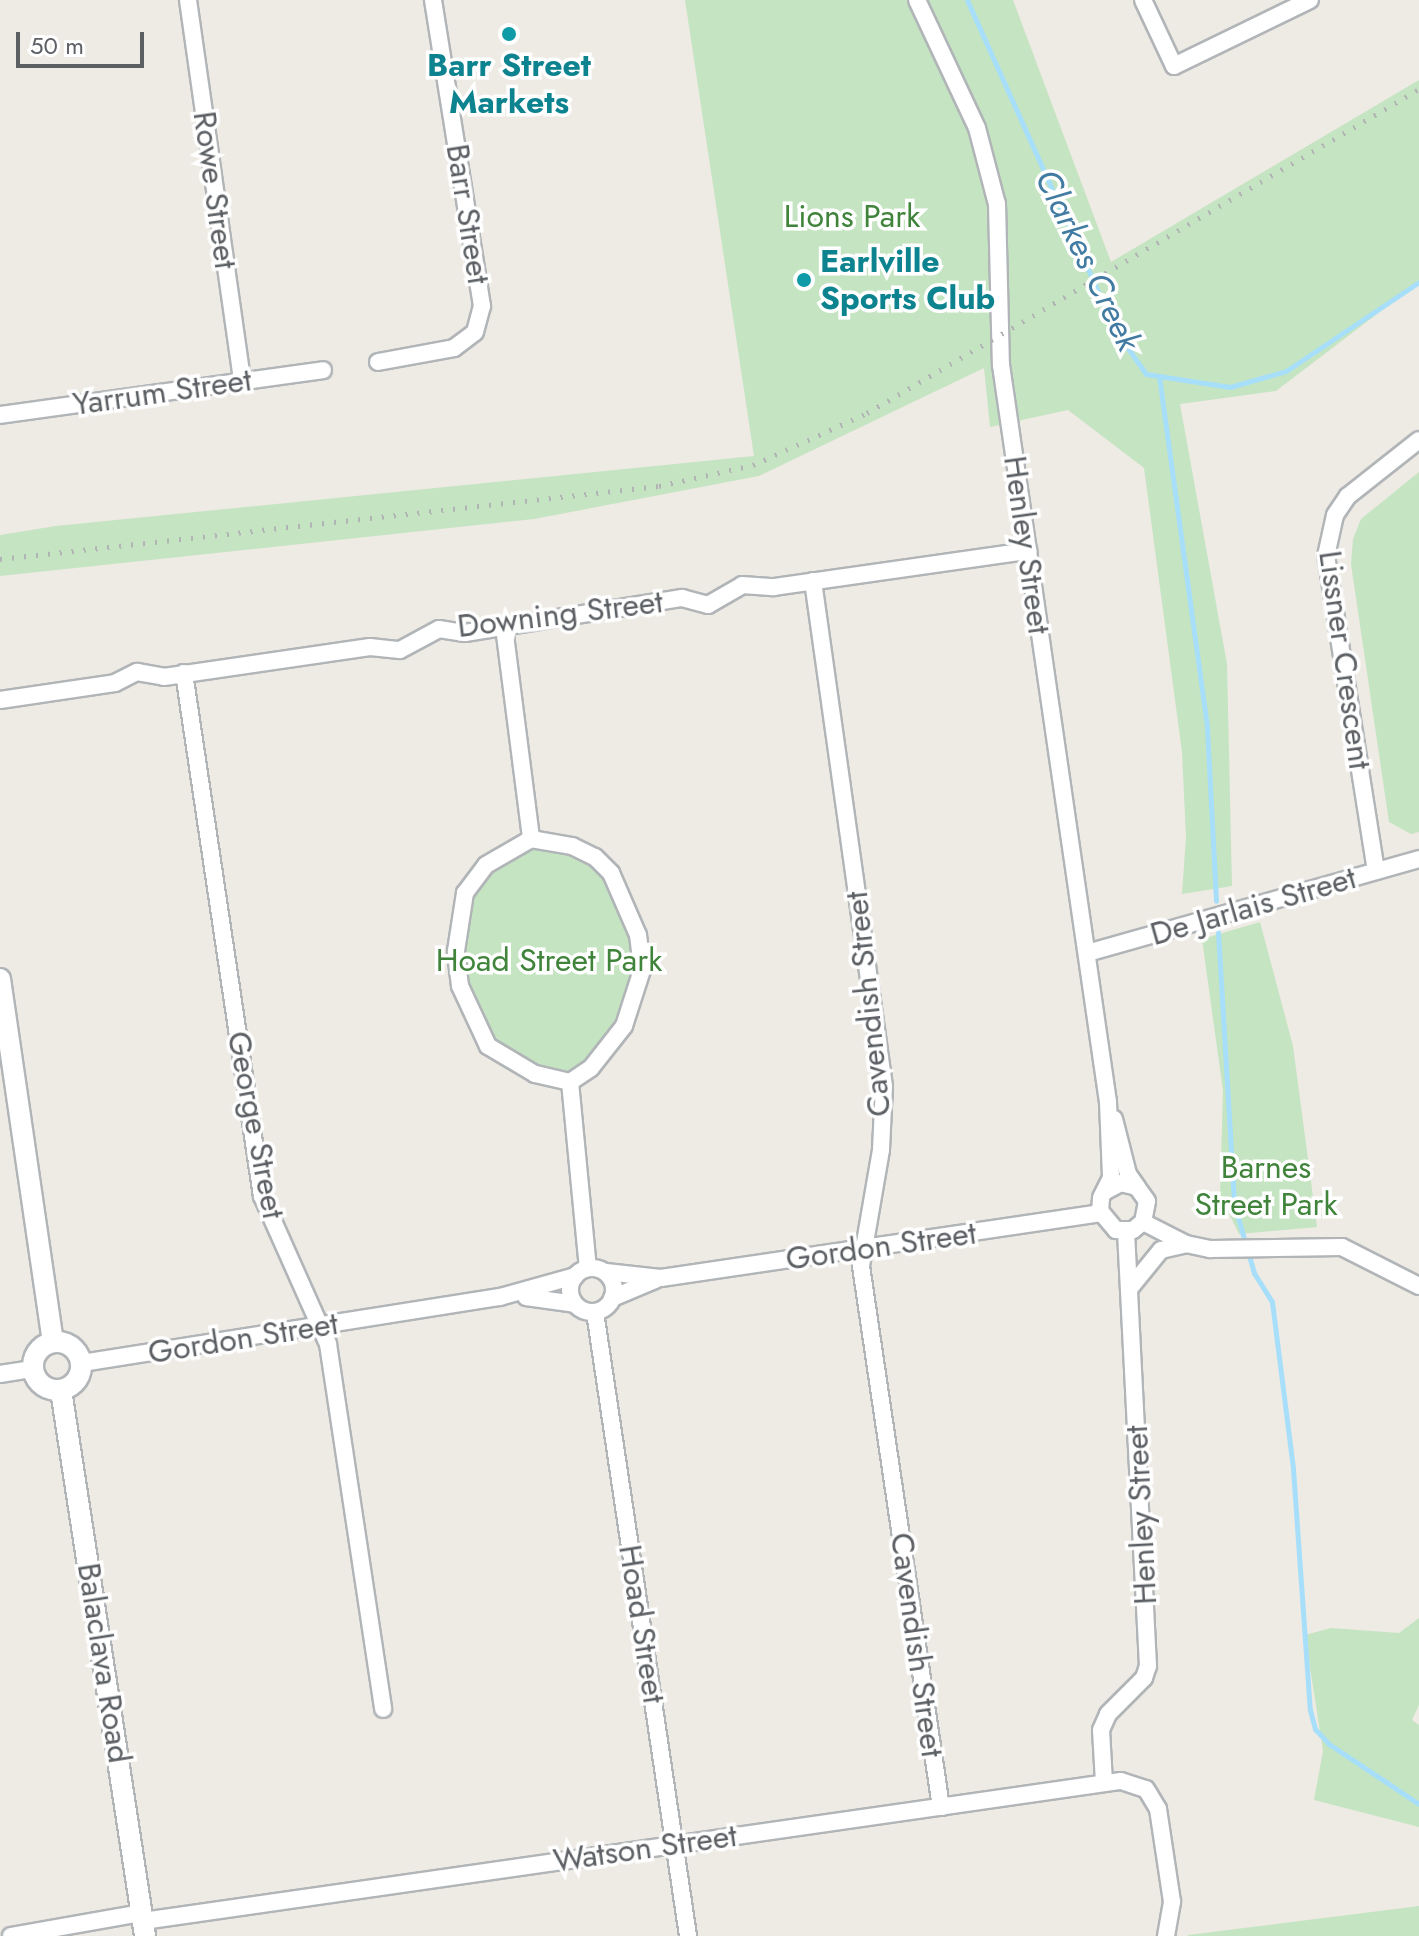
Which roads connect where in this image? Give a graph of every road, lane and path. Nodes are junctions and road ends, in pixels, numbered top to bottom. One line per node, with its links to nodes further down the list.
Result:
1 (188, 0): 8 (street, Rowe Street)
2 (433, 0): 6 (street, Barr Street)
3 (917, 0): 11 (street, Henley Street)
4 (1143, 0): 5 (street)
5 (1310, 0)
6 (378, 362)
7 (323, 370): 8 (street, Yarrum Street)
8 (242, 380): 9 (street, Yarrum Street)
9 (0, 415)
10 (1419, 440): 18 (street, Lissner Crescent)
11 (1028, 551): 12 (street, Downing Street); 19 (street, Henley Street)
12 (813, 581): 13 (street, Downing Street); 29 (street, Cavendish Street)
13 (504, 627): 14 (street, Downing Street); 16 (street)
14 (184, 673): 15 (street, Downing Street); 39 (street, George Street)
15 (0, 700)
16 (531, 839): 21 (street); 21 (street)
17 (1419, 859): 18 (street, De Jarlais Street)
18 (1376, 871): 19 (street, De Jarlais Street)
19 (1087, 953): 22 (street, Henley Street)
20 (0, 979): 40 (street)
21 (570, 1082): 30 (street)
22 (1108, 1102): 23 (street, Henley Street); 24 (street, Henley Street)
23 (1137, 1187): 24 (street); 26 (street)
24 (1106, 1191): 25 (street)
25 (1101, 1213): 27 (street); 29 (street, Gordon Street)
26 (1143, 1222): 27 (street); 28 (street)
27 (1126, 1232): 34 (street, Henley Street)
28 (1186, 1244): 33 (street); 34 (street)
29 (864, 1248): 32 (street, Gordon Street); 47 (street, Cavendish Street)
30 (581, 1272): 31 (street); 35 (street, Gordon Street); 37 (street)
31 (606, 1272): 32 (street, Gordon Street); 36 (street)
32 (661, 1278): 36 (street, Gordon Street)
33 (1419, 1286)
34 (1130, 1288): 46 (street, Henley Street)
35 (500, 1297): 37 (street, Gordon Street); 39 (street, Gordon Street)
36 (612, 1298): 38 (street)
37 (575, 1304): 38 (street)
38 (595, 1312): 48 (street, Hoad Street)
39 (319, 1327): 41 (street, Gordon Street); 45 (street, George Street)
40 (53, 1342): 41 (street); 42 (street)
41 (82, 1363): 44 (street)
42 (33, 1369): 43 (street); 44 (street)
43 (0, 1374)
44 (61, 1390): 49 (street, Balaclava Road)
45 (383, 1709)
46 (1104, 1782): 47 (street, Watson Street); 52 (street, Watson Street)
47 (941, 1807): 48 (street, Watson Street)
48 (675, 1843): 49 (street, Watson Street); 51 (street, Hoad Street)
49 (143, 1923): 50 (street, Watson Street)
50 (11, 1936)
51 (688, 1936)
52 (1166, 1936)

